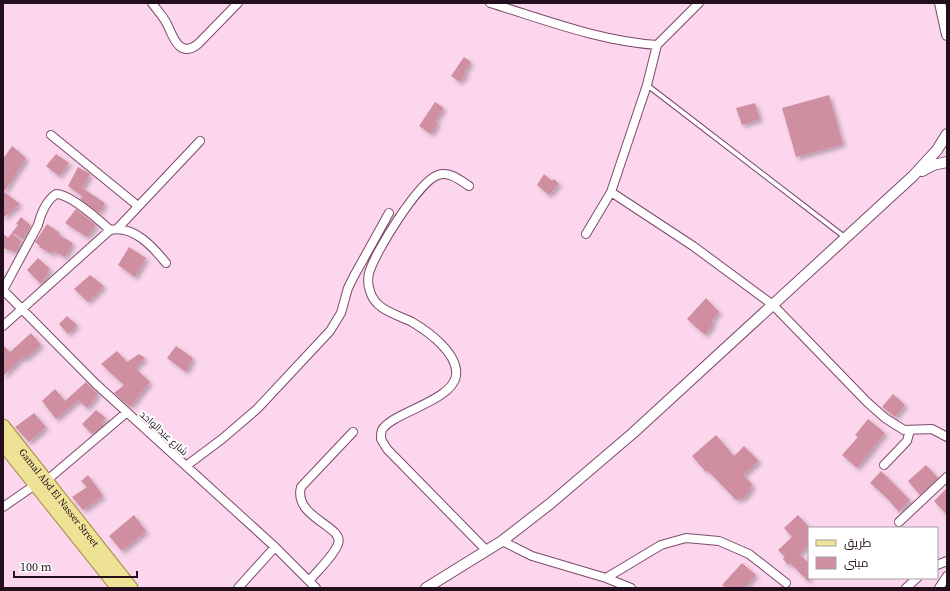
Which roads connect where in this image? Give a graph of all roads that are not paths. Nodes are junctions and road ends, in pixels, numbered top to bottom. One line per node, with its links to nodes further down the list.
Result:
1 (152, 3): 2 (street)
2 (238, 3)
3 (490, 3): 7 (street)
4 (699, 3): 7 (street)
5 (940, 3): 6 (street)
6 (947, 35)
7 (658, 45): 8 (street)
8 (647, 85): 15 (street); 20 (lane)
9 (947, 134): 13 (street)
10 (51, 135): 16 (street)
11 (200, 141): 16 (street)
12 (947, 162): 13 (street)
13 (914, 176): 20 (street)
14 (469, 186): 40 (street)
15 (611, 192): 19 (street); 23 (street)
16 (138, 206): 18 (street)
17 (389, 213): 32 (street)
18 (114, 230): 21 (street); 22 (street); 24 (street)
19 (586, 234)
20 (846, 238): 23 (street)
21 (166, 263)
22 (3, 290): 24 (street, شارع عبدالواحد)
23 (773, 305): 28 (street); 38 (street)
24 (23, 310): 25 (street); 26 (street, شارع عبدالواحد)
25 (3, 326)
26 (126, 413): 32 (street, شارع عبدالواحد); 35 (street)
27 (3, 426): 35 (main road, Gamal Abd El Nasser Street)
28 (910, 430): 30 (street); 33 (street)
29 (353, 432): 44 (street)
30 (947, 437)
31 (3, 444): 35 (main road, Gamal Abd El Nasser Street)
32 (186, 466): 39 (street, شارع عبدالواحد)
33 (884, 466)
34 (947, 477): 37 (street)
35 (40, 483): 36 (street); 46 (main road, Gamal Abd El Nasser Street); 47 (main road, Gamal Abd El Nasser Street)
36 (3, 506)
37 (899, 522)
38 (502, 541): 40 (street); 42 (street)
39 (275, 547): 44 (street, شارع عبدالواحد); 48 (street)
40 (487, 551): 50 (street)
41 (947, 576): 53 (street)
42 (606, 578): 45 (street); 51 (street)
43 (916, 579): 52 (street)
44 (310, 581): 49 (street, شارع عبدالواحد)
45 (786, 583)
46 (118, 588)
47 (131, 588)
48 (238, 588)
49 (316, 588)
50 (426, 588)
51 (631, 588)
52 (906, 588)
53 (939, 588)

